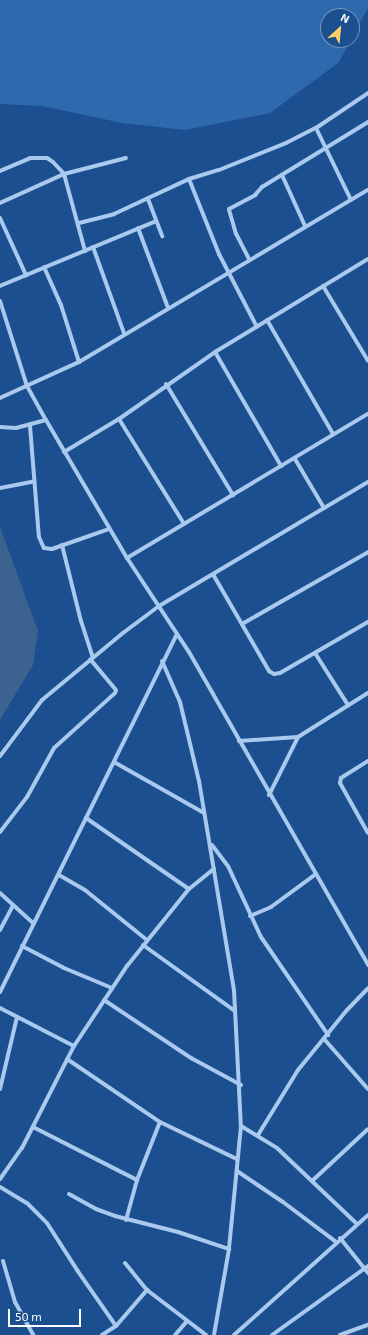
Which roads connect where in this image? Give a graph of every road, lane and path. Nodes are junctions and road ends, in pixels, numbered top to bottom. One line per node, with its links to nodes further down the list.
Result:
1 (368, 93): 3 (street)
2 (368, 122): 4 (street)
3 (316, 128): 4 (street); 9 (street)
4 (325, 150): 8 (street); 12 (street)
5 (126, 158): 7 (street)
6 (0, 171): 7 (street)
7 (64, 174): 13 (street); 16 (street)
8 (282, 174): 17 (street); 22 (street)
9 (189, 179): 11 (street); 25 (street)
10 (368, 190): 12 (street)
11 (148, 199): 15 (street); 16 (street)
12 (351, 200): 17 (street)
13 (0, 203)
14 (0, 218): 26 (street)
15 (156, 221): 18 (street); 19 (street)
16 (78, 223): 21 (street)
17 (305, 226): 22 (street)
18 (138, 228): 20 (street); 30 (street)
19 (162, 236)
20 (93, 247): 21 (street); 33 (street)
21 (85, 250): 24 (street)
22 (249, 259): 25 (street)
23 (368, 259): 28 (street)
24 (44, 267): 26 (street); 36 (street)
25 (228, 271): 30 (street); 32 (street)
26 (26, 275): 27 (street)
27 (0, 286)
28 (323, 286): 31 (street); 35 (street)
29 (0, 301): 38 (street)
30 (168, 308): 33 (street)
31 (267, 320): 32 (street); 45 (street)
32 (257, 327): 34 (street)
33 (124, 333): 36 (street)
34 (215, 352): 37 (street); 48 (street)
35 (368, 360)
36 (79, 362): 38 (street)
37 (166, 384): 41 (street); 52 (street)
38 (27, 386): 39 (street); 42 (street)
39 (0, 398)
40 (368, 414): 45 (street)
41 (119, 419): 46 (street); 54 (street)
42 (46, 420): 43 (street); 46 (street)
43 (30, 426): 44 (street); 49 (street)
44 (0, 427)
45 (333, 434): 47 (street)
46 (64, 452): 55 (street)
47 (295, 459): 48 (street); 53 (street)
48 (281, 466): 52 (street)
49 (32, 482): 51 (street); 56 (street)
50 (368, 482): 53 (street)
51 (0, 488)
52 (233, 495): 54 (street)
53 (324, 508): 59 (street)
54 (184, 524): 58 (street)
55 (109, 529): 56 (street); 58 (street)
56 (62, 545): 65 (street)
57 (368, 552): 62 (street)
58 (127, 558): 60 (street)
59 (214, 576): 60 (street); 62 (street)
60 (159, 606): 63 (street); 65 (street)
61 (368, 622): 64 (street)
62 (242, 624): 64 (street)
63 (177, 634): 66 (street); 70 (street)
64 (315, 653): 68 (street)
65 (91, 658): 71 (street); 77 (street)
66 (162, 660): 73 (street); 75 (street)
67 (368, 693): 68 (street)
68 (348, 705): 69 (street)
69 (298, 737): 70 (street); 74 (street)
70 (239, 741): 74 (street)
71 (0, 756)
72 (368, 761): 78 (street)
73 (114, 762): 75 (street); 76 (street)
74 (269, 795): 81 (street)
75 (204, 813): 79 (street)
76 (86, 818): 82 (street); 83 (street)
77 (0, 832)
78 (368, 833)
79 (211, 844): 80 (street); 86 (street)
80 (214, 869): 83 (street); 99 (street)
81 (316, 874): 86 (street); 92 (street)
82 (59, 875): 87 (street); 89 (street)
83 (189, 889): 89 (street)
84 (0, 893): 85 (street)
85 (13, 906): 87 (street); 88 (street)
86 (250, 916): 101 (street)
87 (33, 923): 91 (street)
88 (0, 930)
89 (147, 940): 90 (street)
90 (143, 945): 94 (street); 99 (street)
91 (22, 946): 94 (street); 96 (street)
92 (366, 957): 93 (street)
93 (368, 965)
94 (112, 988): 97 (street)
95 (368, 988): 101 (street)
96 (0, 992)
97 (104, 1000): 103 (street); 105 (street)
98 (0, 1008): 100 (street)
99 (235, 1011): 105 (street)
100 (17, 1018): 103 (street); 106 (street)
101 (328, 1035): 102 (street)
102 (325, 1040): 107 (street); 112 (street)
103 (74, 1046): 104 (street)
104 (67, 1059): 108 (street); 110 (street)
105 (241, 1085): 109 (street)
106 (0, 1089)
107 (368, 1089)
108 (160, 1122): 113 (street); 116 (street)
109 (241, 1126): 112 (street); 113 (street)
110 (33, 1127): 115 (street); 116 (street)
111 (368, 1129): 117 (street)
112 (258, 1135): 117 (street)
113 (237, 1159): 114 (street)
114 (236, 1171): 124 (street); 125 (street)
115 (0, 1179)
116 (137, 1180): 121 (street)
117 (312, 1182): 122 (street)
118 (0, 1187): 133 (street)
119 (69, 1194): 121 (street)
120 (368, 1216): 122 (street)
121 (126, 1220): 125 (street)
122 (357, 1224): 123 (street)
123 (340, 1238): 124 (street); 128 (street)
124 (336, 1242): 139 (street)
125 (229, 1249): 138 (street)
126 (3, 1261): 134 (street)
127 (125, 1264): 130 (street)
128 (366, 1267): 129 (street); 140 (street)
129 (368, 1273)
130 (147, 1290): 131 (street); 133 (street)
131 (187, 1321): 136 (street); 137 (street)
132 (368, 1325): 141 (street)
133 (116, 1326): 135 (street)
134 (33, 1335)
135 (102, 1335)
136 (175, 1335)
137 (206, 1335)
138 (214, 1335)
139 (234, 1335)
140 (272, 1335)
141 (340, 1335)

